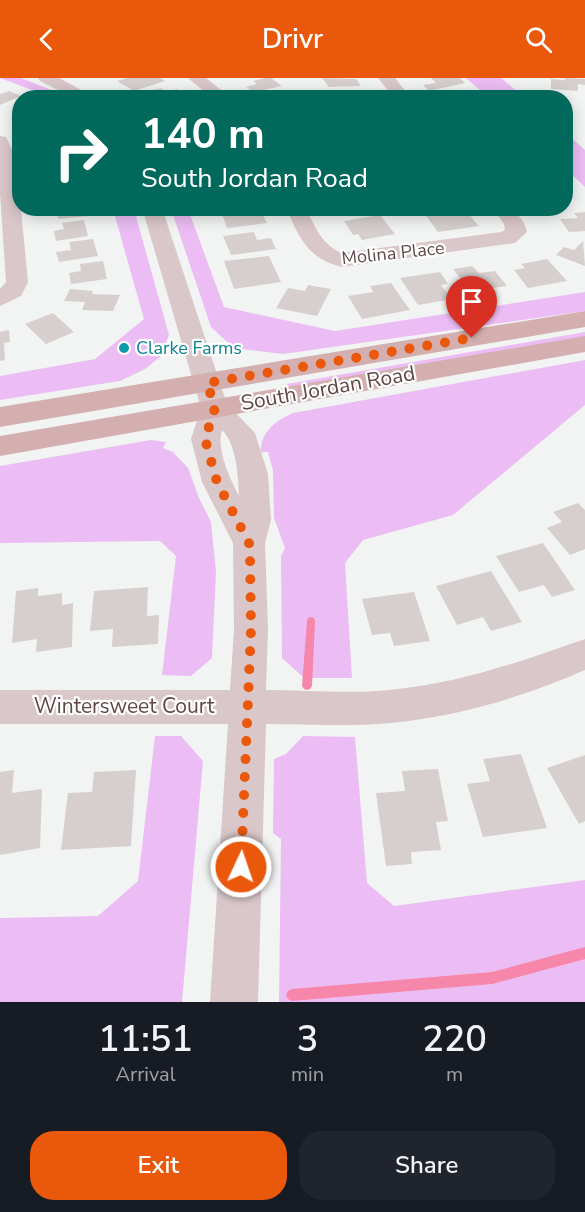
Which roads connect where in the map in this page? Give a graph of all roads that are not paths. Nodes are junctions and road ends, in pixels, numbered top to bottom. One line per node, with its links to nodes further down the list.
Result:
1 (46, 78): 4 (street)
2 (196, 78): 5 (street)
3 (386, 78): 6 (street)
4 (71, 90)
5 (212, 90)
6 (396, 90)
7 (0, 141): 8 (street)
8 (10, 192): 12 (street)
9 (155, 216): 15 (street)
10 (300, 216): 11 (street, Molina Place)
11 (509, 216)
12 (4, 298)
13 (585, 319): 15 (main road, South Jordan Road)
14 (585, 344): 15 (main road, South Jordan Road)
15 (211, 396): 16 (main road, South Jordan Road); 17 (main road, South Jordan Road); 19 (street)
16 (0, 417)
17 (0, 446)
18 (585, 654): 19 (street, Wintersweet Court)
19 (248, 706): 20 (street, Wintersweet Court); 21 (street)
20 (0, 707)
21 (234, 1002)

